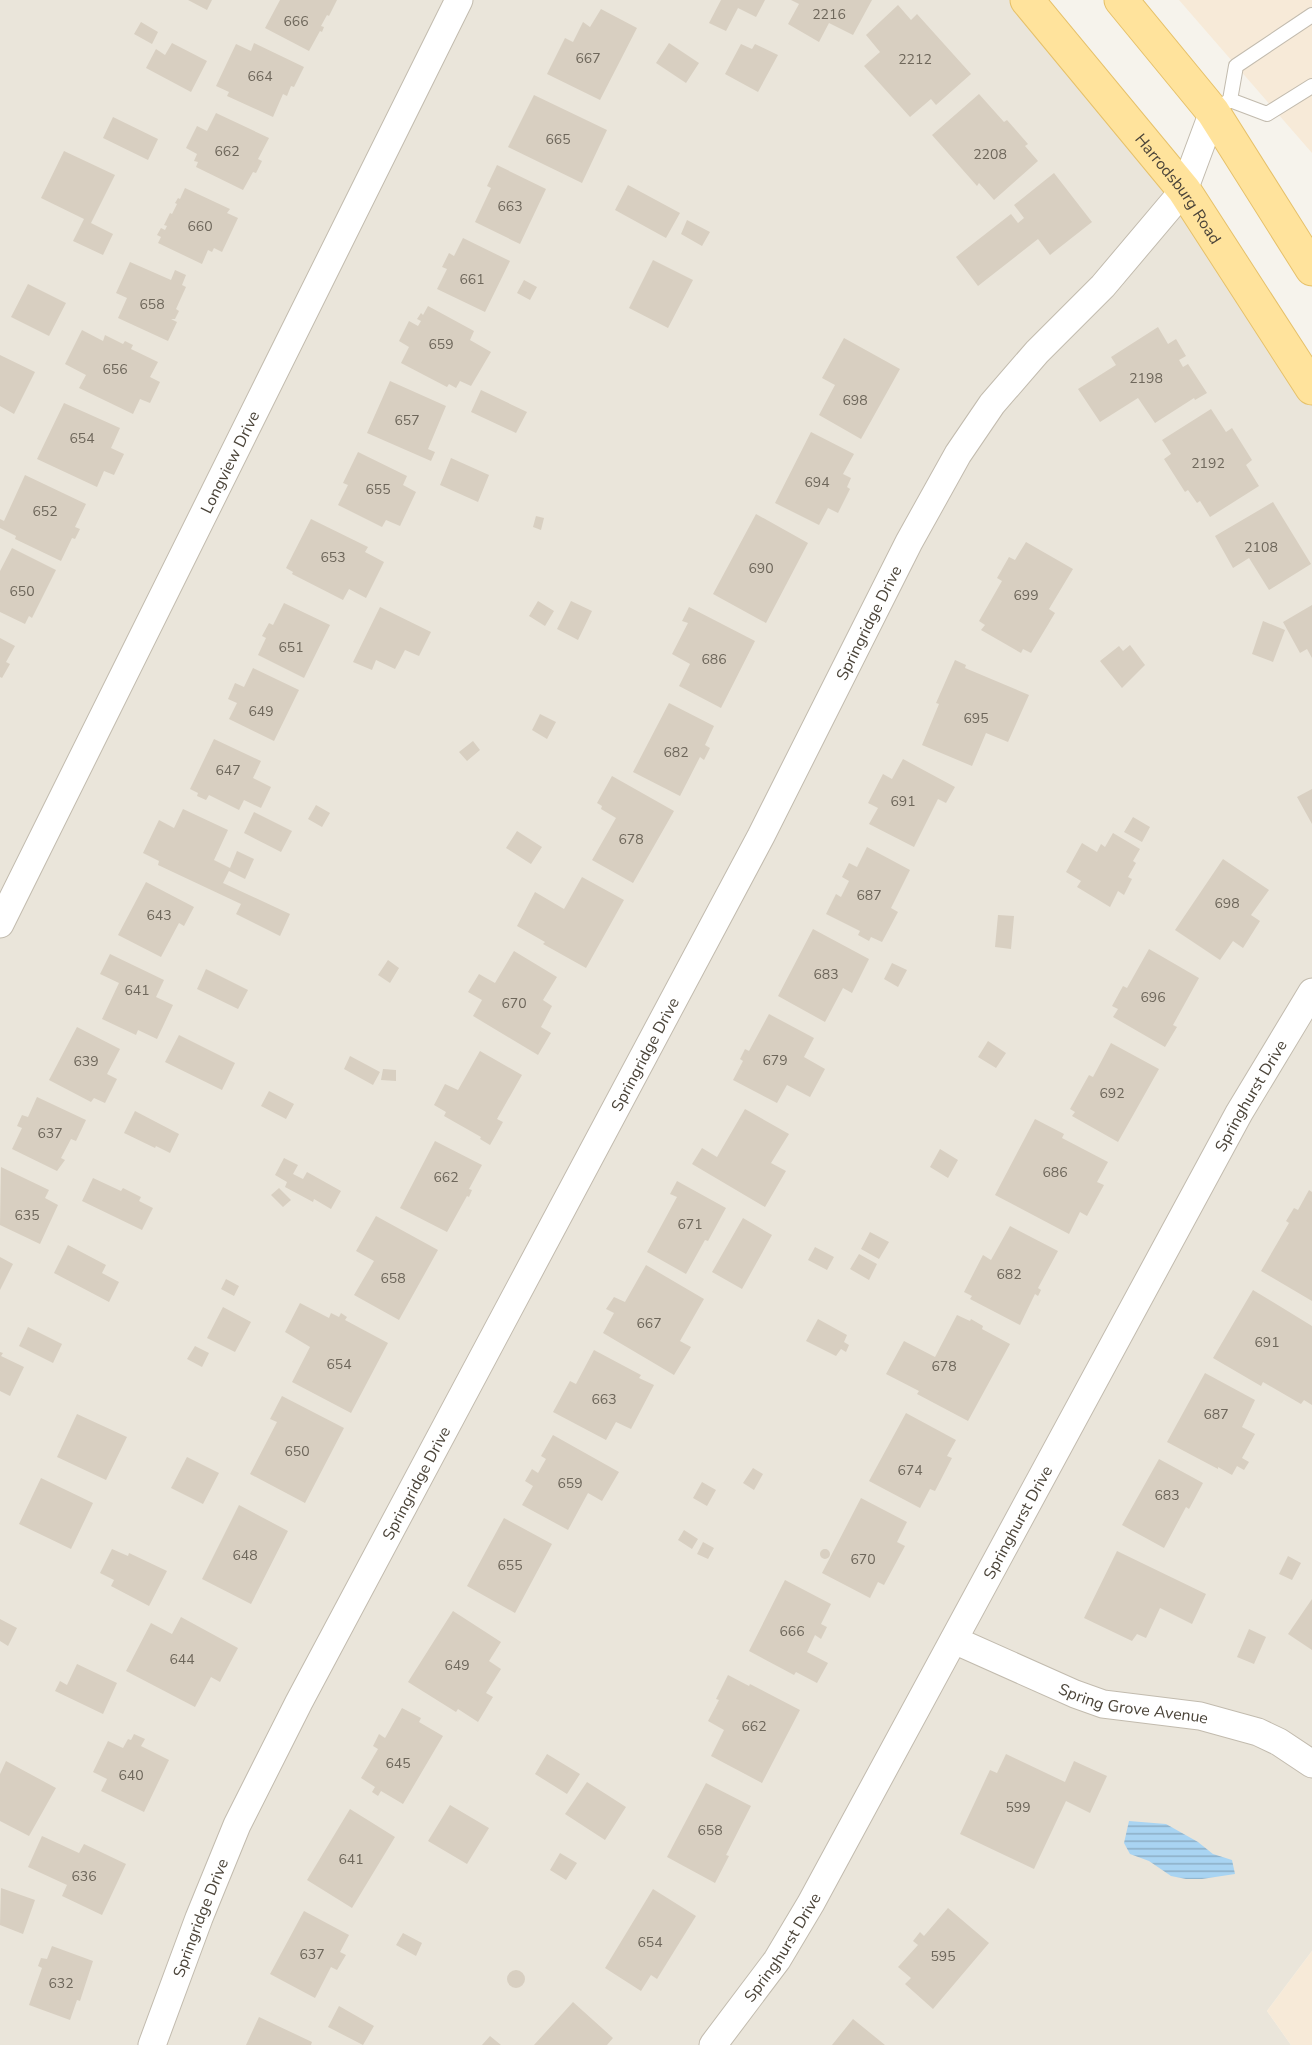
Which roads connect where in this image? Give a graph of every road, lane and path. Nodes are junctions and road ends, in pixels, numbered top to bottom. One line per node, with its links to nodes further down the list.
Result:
1 (459, 0): 10 (street, Longview Drive)
2 (1028, 0): 7 (main road, Harrodsburg Road)
3 (1121, 0): 6 (main road)
4 (1312, 15): 6 (lane)
5 (1312, 86): 6 (lane)
6 (1221, 106): 7 (street, Springridge Drive); 8 (main road)
7 (1184, 190): 9 (main road, Harrodsburg Road); 14 (street, Springridge Drive)
8 (1312, 269)
9 (1312, 388)
10 (0, 924)
11 (1312, 992): 12 (street, Springhurst Drive)
12 (954, 1640): 13 (street, Spring Grove Avenue); 15 (street, Springhurst Drive)
13 (1312, 1764)
14 (152, 2045)
15 (714, 2045)

